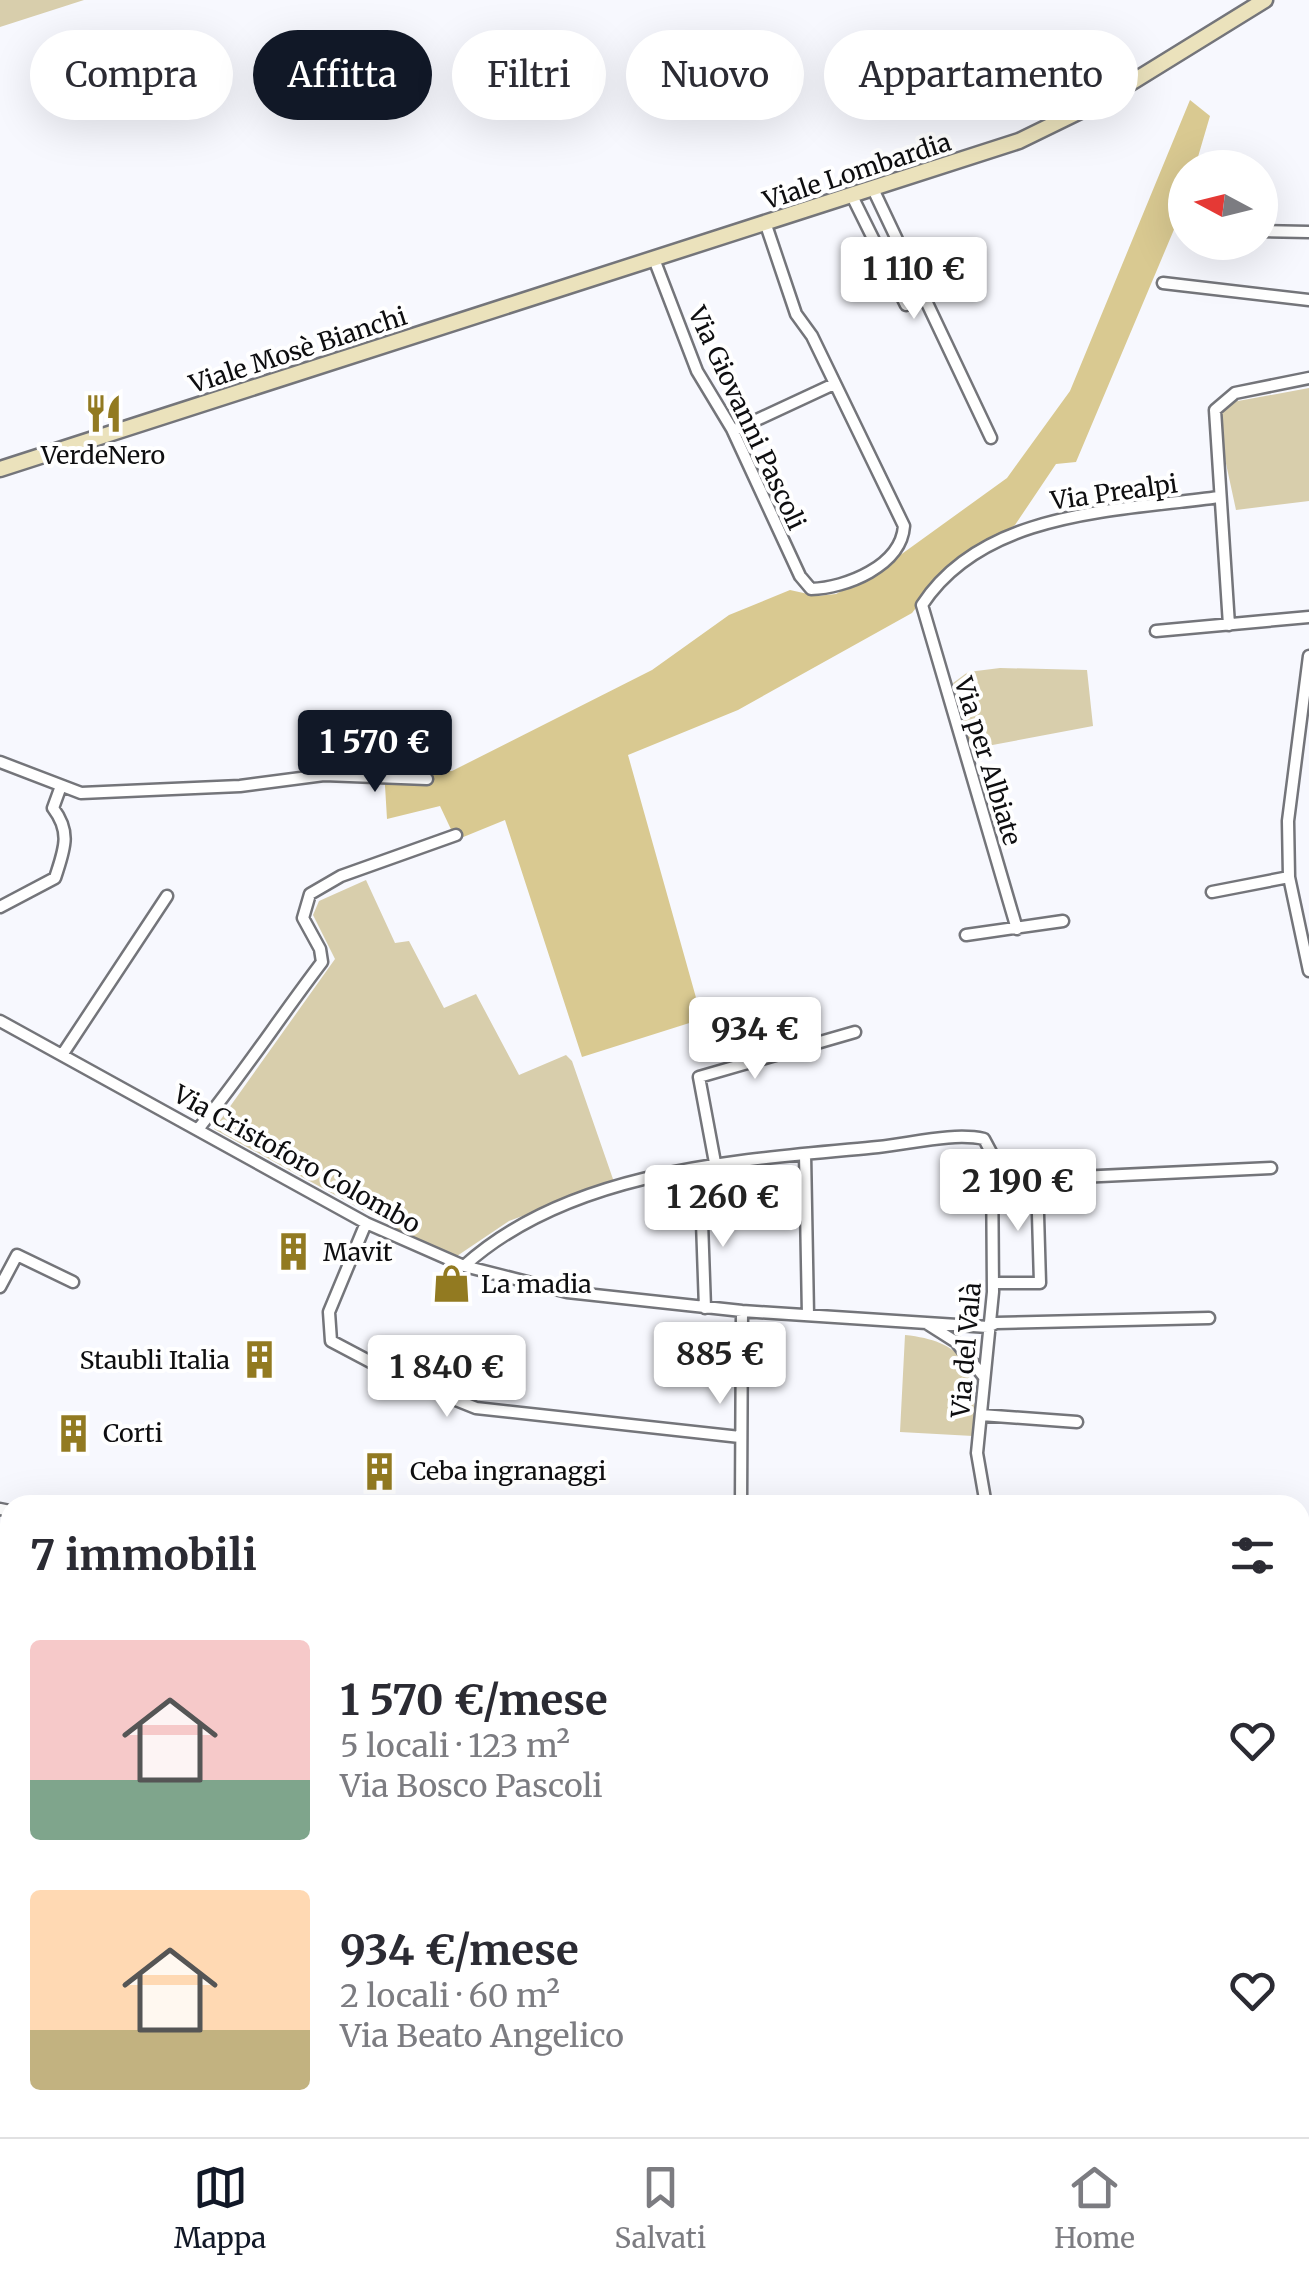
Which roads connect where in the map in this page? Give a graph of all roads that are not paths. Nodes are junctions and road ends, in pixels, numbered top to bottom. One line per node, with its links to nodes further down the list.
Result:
1 (1265, 0): 2 (main road, Viale Lombardia)
2 (872, 188): 3 (main road, Viale Lombardia); 15 (street)
3 (852, 196): 4 (main road, Viale Lombardia); 11 (street)
4 (766, 224): 7 (main road, Viale Lombardia); 13 (street)
5 (1278, 231): 6 (street)
6 (1309, 232)
7 (654, 260): 8 (main road, Viale Lombardia); 14 (street, Via Giovanni Pascoli)
8 (610, 273): 16 (main road, Viale Mosè Bianchi)
9 (1163, 283): 10 (street)
10 (1309, 300)
11 (906, 305)
12 (1309, 378): 17 (street)
13 (834, 384): 14 (street); 14 (street, Via Giovanni Pascoli)
14 (733, 431)
15 (991, 438)
16 (0, 470)
17 (1219, 497): 18 (street, Via Prealpi); 20 (street)
18 (922, 604): 32 (street, Via per Albiate)
19 (1309, 617): 20 (street)
20 (1229, 624): 21 (street)
21 (1156, 631)
22 (1309, 656): 27 (street)
23 (0, 762): 25 (street)
24 (427, 779): 25 (street)
25 (61, 786): 30 (street)
26 (456, 835): 38 (street)
27 (1289, 876): 28 (street); 34 (street)
28 (1212, 892)
29 (167, 896): 37 (street)
30 (0, 907)
31 (1063, 920): 32 (street)
32 (1017, 930): 33 (street)
33 (966, 935)
34 (1309, 970)
35 (0, 1021): 37 (street, Via Cristoforo Colombo)
36 (855, 1032): 40 (street)
37 (64, 1052): 38 (street, Via Cristoforo Colombo)
38 (199, 1128): 45 (street, Via Cristoforo Colombo)
39 (805, 1154): 40 (street); 43 (street, Via del Valà); 52 (street)
40 (716, 1168): 46 (street)
41 (1272, 1168): 42 (street)
42 (1037, 1180): 43 (street); 48 (street)
43 (992, 1181): 48 (street, Via del Valà)
44 (701, 1193): 50 (street)
45 (366, 1223): 46 (street, Via Cristoforo Colombo); 59 (street)
46 (464, 1266): 50 (street, Via Cristoforo Colombo)
47 (73, 1282): 49 (street)
48 (994, 1283): 55 (street, Via del Valà)
49 (0, 1288)
50 (704, 1308): 51 (street, Via Cristoforo Colombo)
51 (742, 1311): 52 (street, Via Cristoforo Colombo); 59 (street)
52 (808, 1315): 54 (street, Via Cristoforo Colombo)
53 (1209, 1318): 55 (street)
54 (925, 1323): 55 (street, Via Cristoforo Colombo); 56 (street)
55 (988, 1327): 56 (street, Via del Valà)
56 (984, 1377): 57 (street, Via del Valà)
57 (980, 1415): 58 (street); 61 (street, Via del Valà)
58 (1078, 1422)
59 (740, 1437): 60 (street)
60 (741, 1495)
61 (984, 1495)

